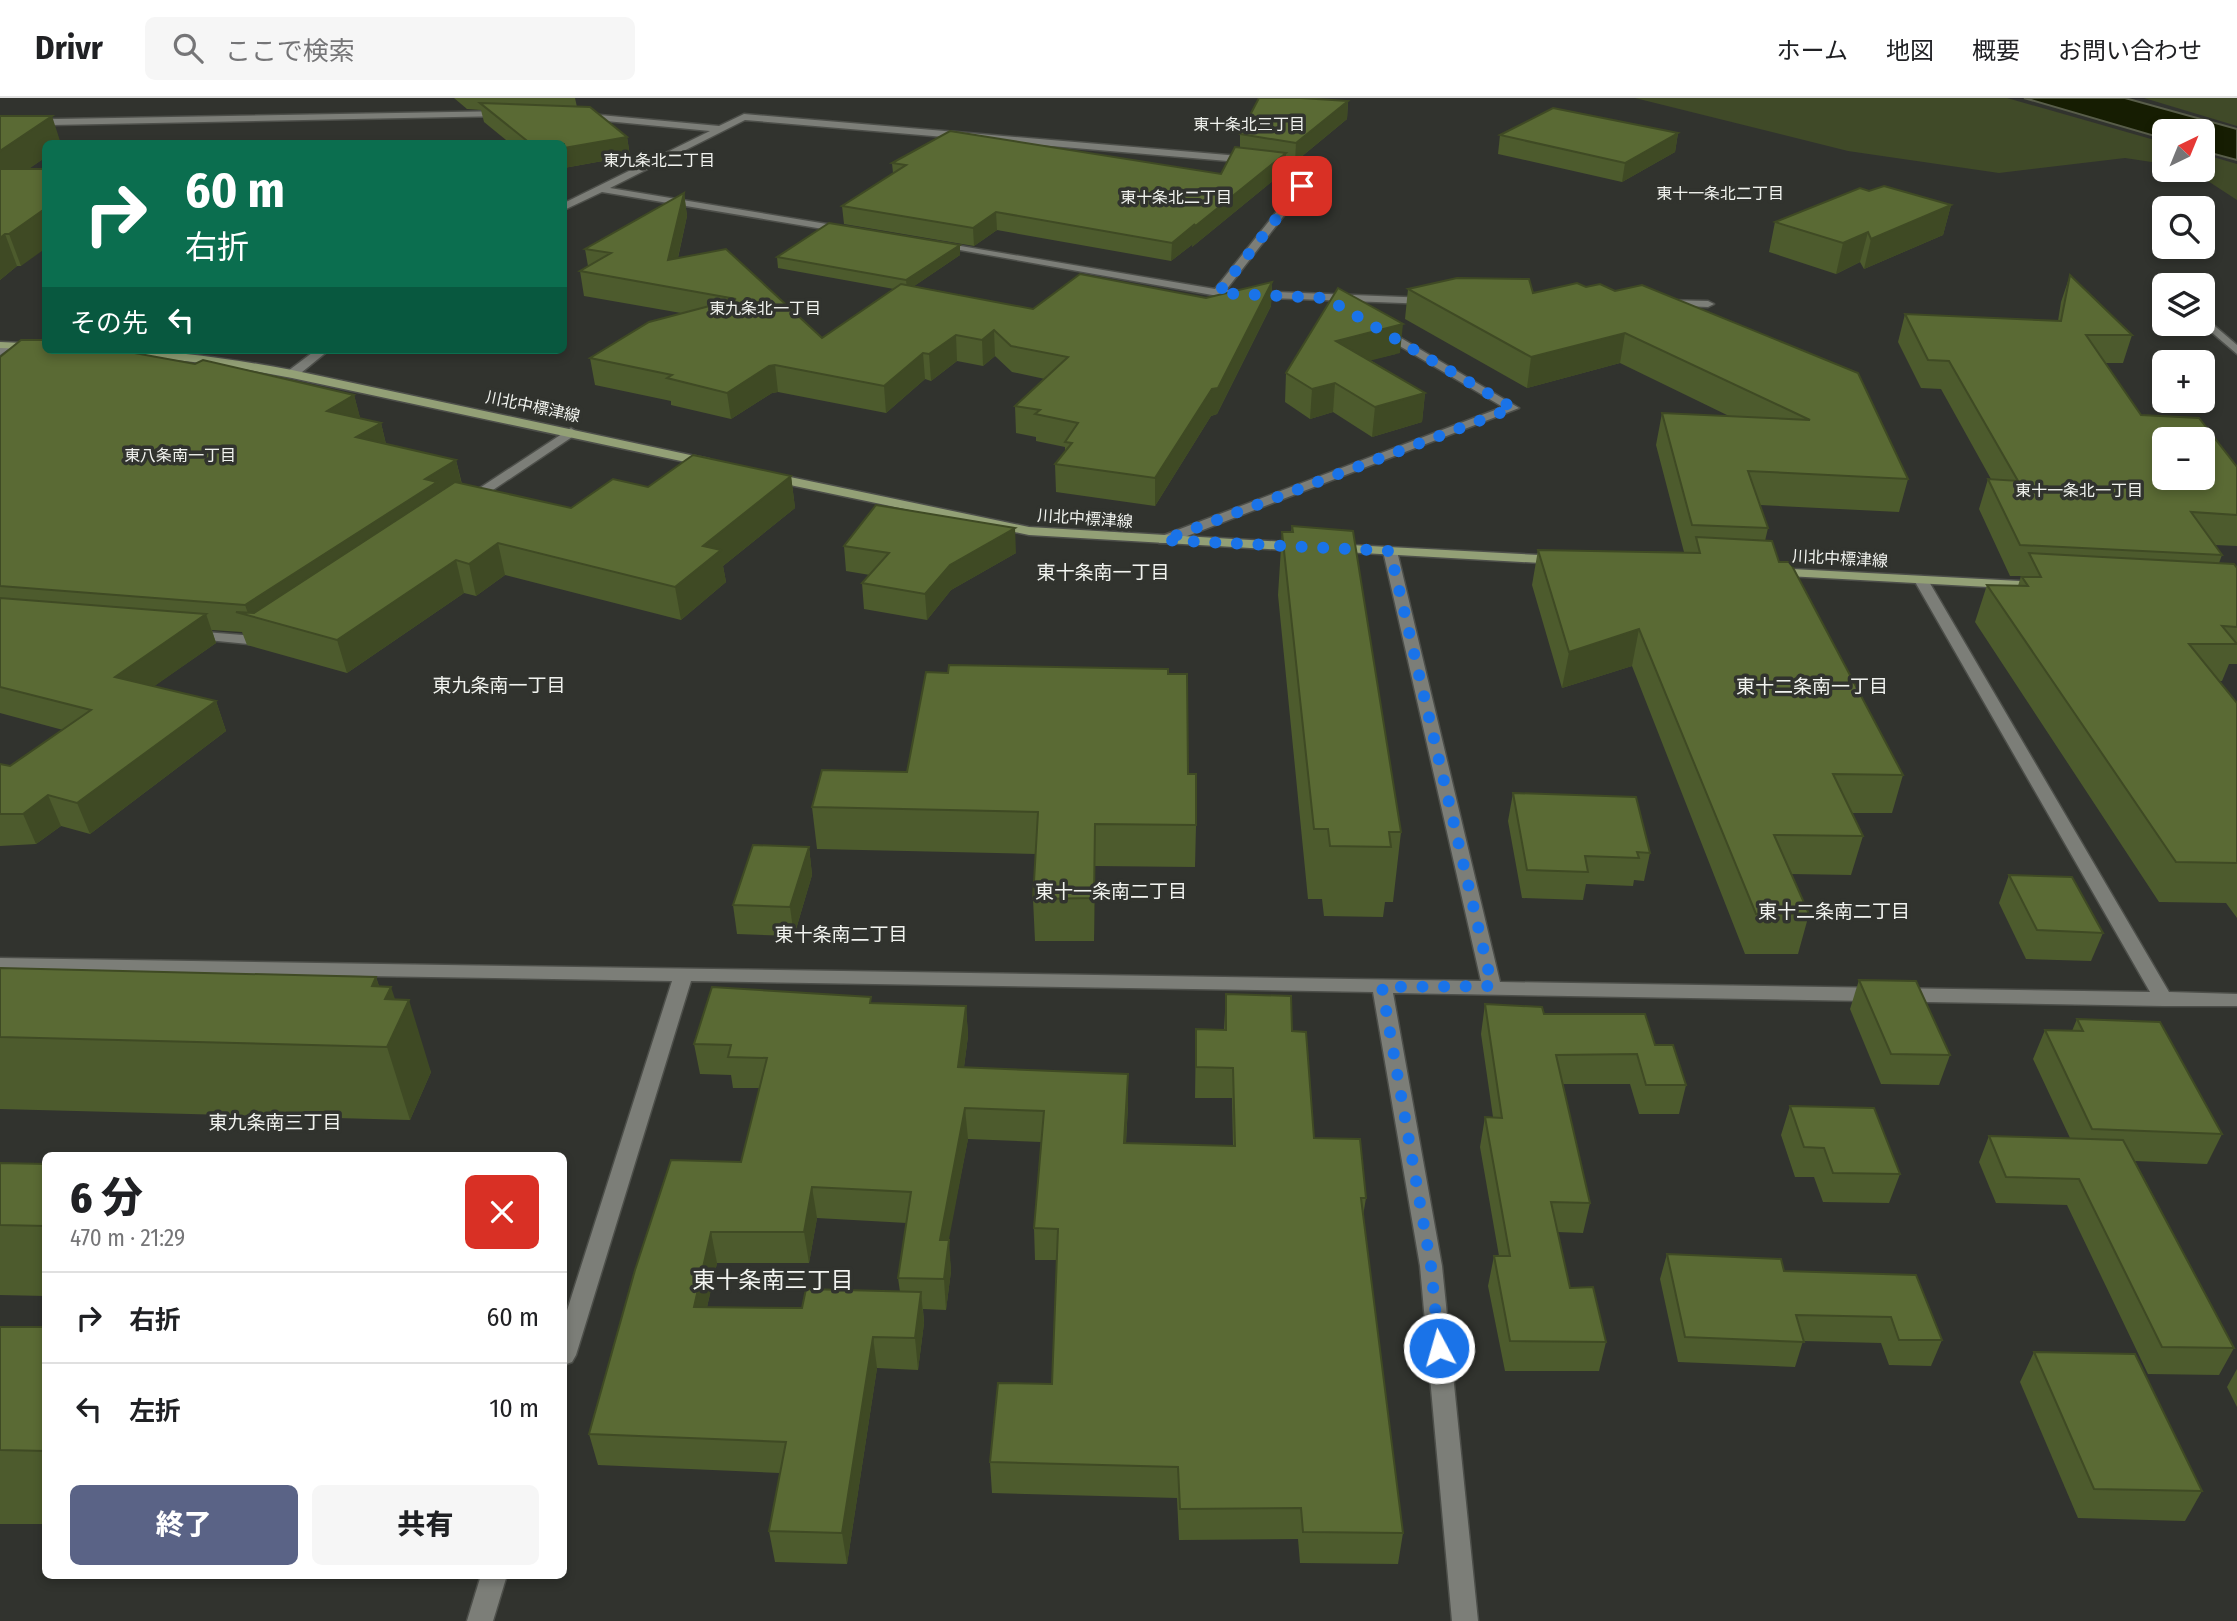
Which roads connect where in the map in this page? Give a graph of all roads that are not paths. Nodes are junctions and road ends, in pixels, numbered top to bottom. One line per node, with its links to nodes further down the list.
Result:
1 (513, 113): 3 (street)
2 (566, 115): 4 (street)
3 (0, 123)
4 (721, 129): 5 (street); 9 (street)
5 (602, 189): 6 (street); 7 (street)
6 (567, 206)
7 (856, 232)
8 (923, 243): 9 (street)
9 (1218, 293): 10 (street)
10 (1326, 298): 11 (street); 14 (street)
11 (1436, 301)
12 (1654, 303): 13 (street)
13 (1708, 304)
14 (1350, 312)
15 (1373, 325): 27 (street)
16 (2215, 331): 19 (street)
17 (42, 347): 18 (main road)
18 (3, 348)
19 (2237, 351)
20 (154, 354): 22 (main road, 川北中標津線)
21 (318, 354): 22 (street)
22 (292, 374): 23 (main road, 川北中標津線)
23 (571, 432): 24 (main road, 川北中標津線); 26 (street)
24 (724, 466)
25 (751, 472): 27 (main road, 川北中標津線)
26 (455, 509)
27 (1164, 540): 28 (main road, 川北中標津線)
28 (1390, 551): 29 (main road, 川北中標津線); 37 (street)
29 (1571, 561)
30 (1752, 571): 31 (main road, 川北中標津線)
31 (1921, 580): 32 (main road, 川北中標津線); 39 (street)
32 (2059, 586)
33 (281, 626): 34 (street)
34 (182, 635)
35 (0, 964): 36 (street)
36 (683, 977): 38 (street); 41 (street)
37 (1492, 986): 38 (street); 39 (street)
38 (1382, 987): 44 (street)
39 (2164, 1000): 40 (street)
40 (2237, 1000)
41 (567, 1345)
42 (493, 1579): 43 (street)
43 (480, 1621)
44 (1465, 1621)

